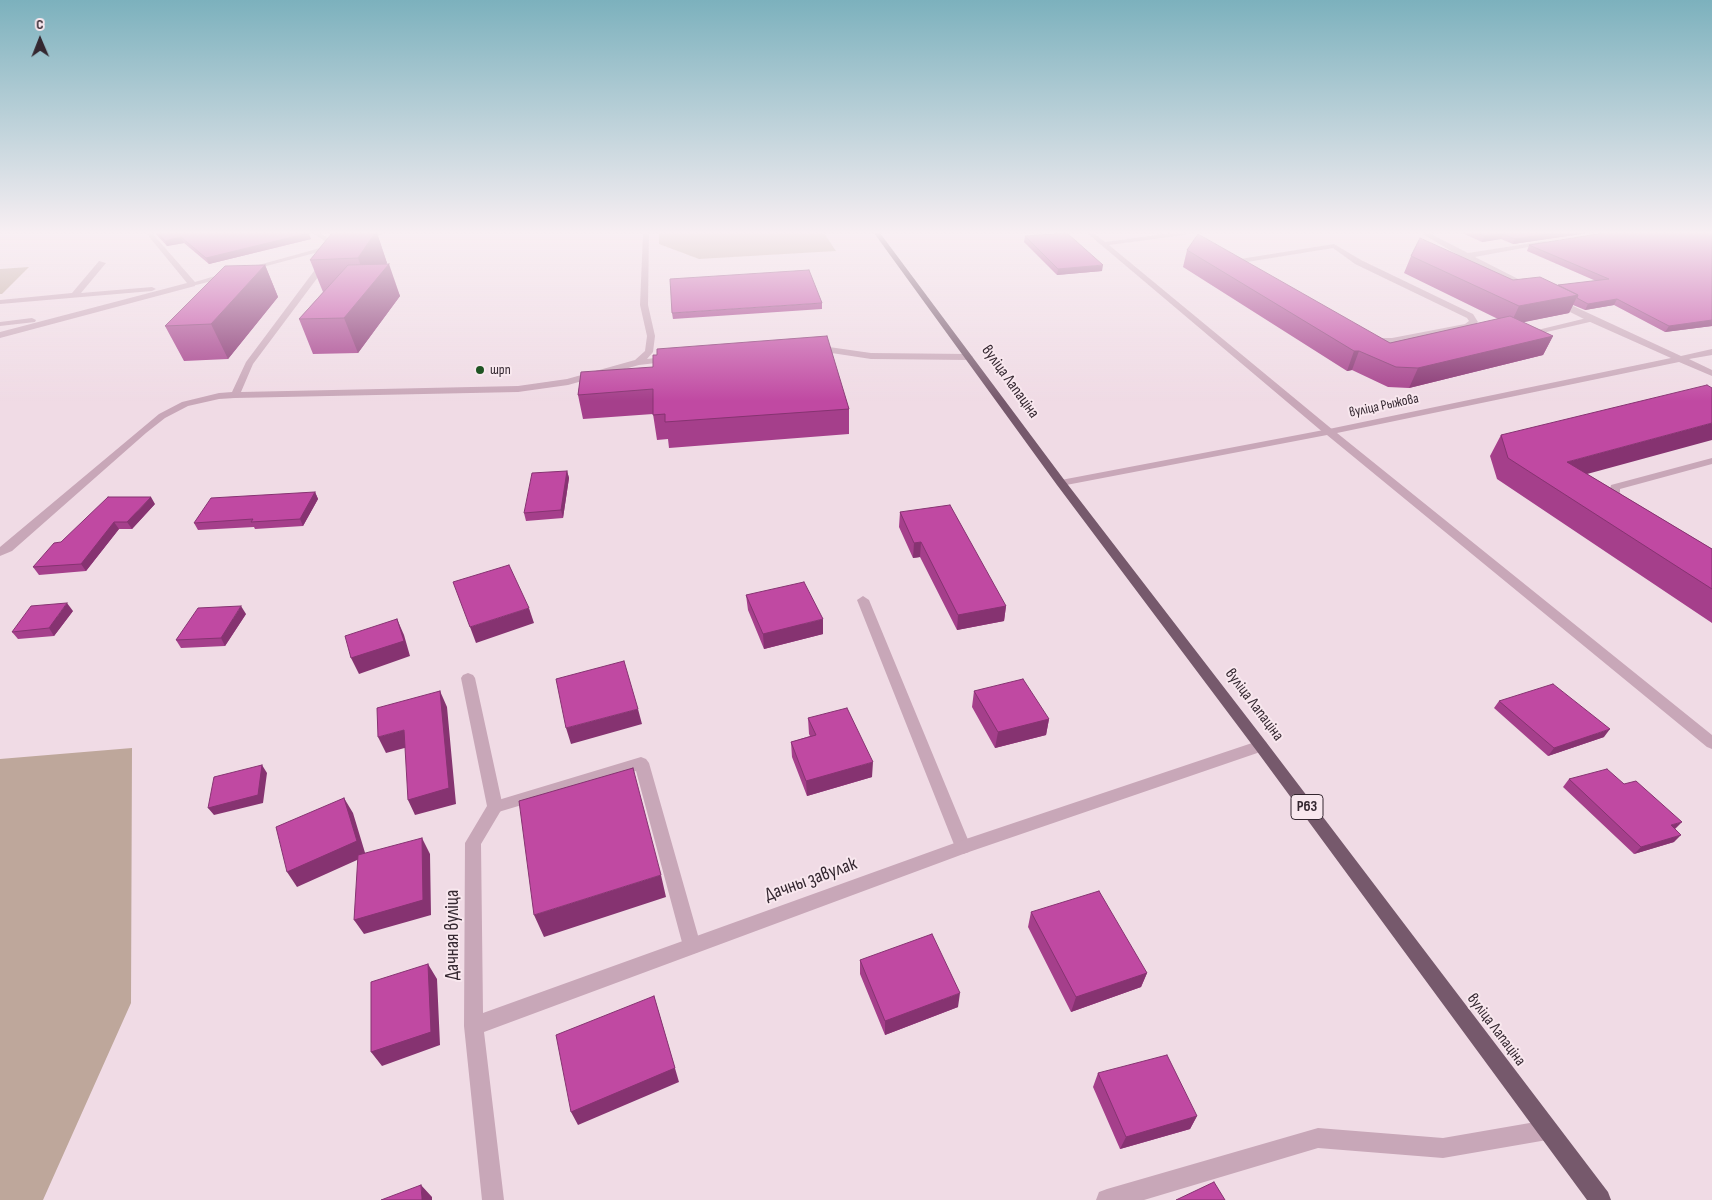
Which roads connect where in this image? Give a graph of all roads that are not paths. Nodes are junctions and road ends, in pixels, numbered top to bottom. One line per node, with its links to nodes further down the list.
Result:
1 (80, 289): 12 (street)
2 (147, 289): 12 (street)
3 (173, 289): 16 (street)
4 (305, 289): 27 (street)
5 (644, 289): 25 (street)
6 (919, 289): 22 (main road, вуліца Лапаціна / Р63)
7 (1157, 289): 28 (street)
8 (1287, 289): 9 (street)
9 (1414, 289)
10 (1531, 289): 11 (street)
11 (1541, 294)
12 (74, 296): 14 (street)
13 (1550, 298): 15 (street)
14 (0, 302)
15 (1591, 320): 19 (street); 24 (street)
16 (52, 322): 17 (street); 18 (street)
17 (0, 324)
18 (0, 334)
19 (1517, 336)
20 (810, 349): 22 (street)
21 (1712, 352): 24 (street, вуліца Рыжова)
22 (969, 357): 30 (main road, вуліца Лапаціна / Р63)
23 (683, 358): 25 (street)
24 (1679, 359): 26 (street); 28 (street, вуліца Рыжова)
25 (638, 362): 27 (street)
26 (1712, 374)
27 (235, 396): 32 (street)
28 (1329, 432): 30 (street, вуліца Рыжова); 35 (street)
29 (1712, 461): 31 (street)
30 (1061, 483): 36 (main road, вуліца Лапаціна / Р63)
31 (1638, 510)
32 (0, 552)
33 (863, 600): 38 (street)
34 (468, 678): 37 (street)
35 (1712, 742)
36 (1261, 746): 38 (street, Дачны завулак); 41 (main road, вуліца Лапаціна / Р63)
37 (495, 806): 39 (street); 40 (street, Дачная вуліца)
38 (963, 847): 39 (street, Дачны завулак)
39 (692, 946): 40 (street, Дачны завулак)
40 (474, 1026): 42 (street, Дачная вуліца)
41 (1547, 1130): 43 (street); 44 (main road, вуліца Лапаціна / Р63)
42 (493, 1200)
43 (1107, 1200)
44 (1600, 1200)

